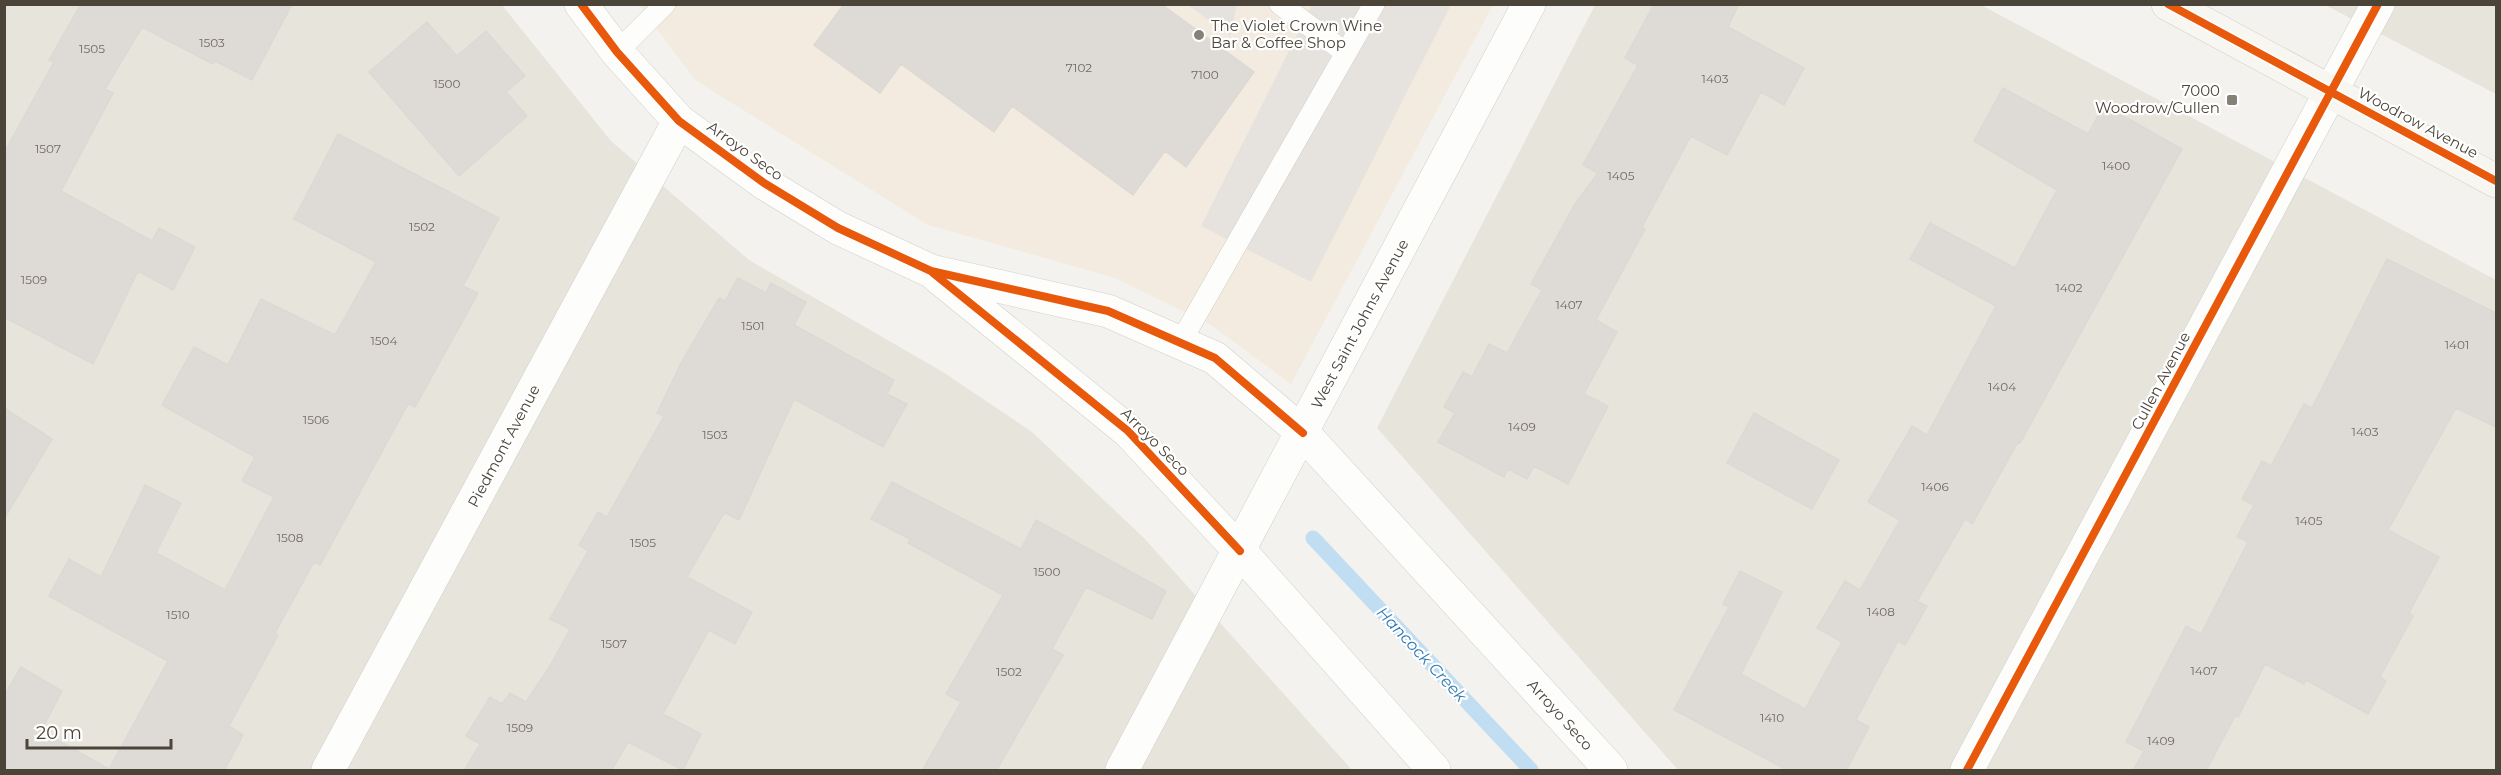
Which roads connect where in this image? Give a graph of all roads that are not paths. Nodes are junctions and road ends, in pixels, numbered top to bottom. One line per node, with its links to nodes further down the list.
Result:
1 (581, 4): 8 (street, Arroyo Seco)
2 (665, 4): 8 (lane)
3 (1280, 4): 9 (lane)
4 (1374, 4): 9 (lane)
5 (1529, 4): 15 (street, West Saint Johns Avenue)
6 (2168, 4): 10 (street, Woodrow Avenue)
7 (2378, 4): 10 (street, Cullen Avenue)
8 (617, 52): 11 (street, Arroyo Seco)
9 (1346, 53): 14 (lane)
10 (2332, 92): 12 (street, Woodrow Avenue); 21 (street, Cullen Avenue)
11 (679, 120): 13 (street, Arroyo Seco); 17 (street, Piedmont Avenue)
12 (2496, 181)
13 (931, 271): 14 (street, Arroyo Seco); 16 (street, Arroyo Seco)
14 (1180, 343): 15 (street, Arroyo Seco)
15 (1303, 433): 16 (street, West Saint Johns Avenue); 20 (street, Arroyo Seco)
16 (1240, 551): 18 (street, West Saint Johns Avenue); 19 (street, Arroyo Seco)
17 (328, 771)
18 (1122, 771)
19 (1434, 771)
20 (1611, 771)
21 (1966, 771)

